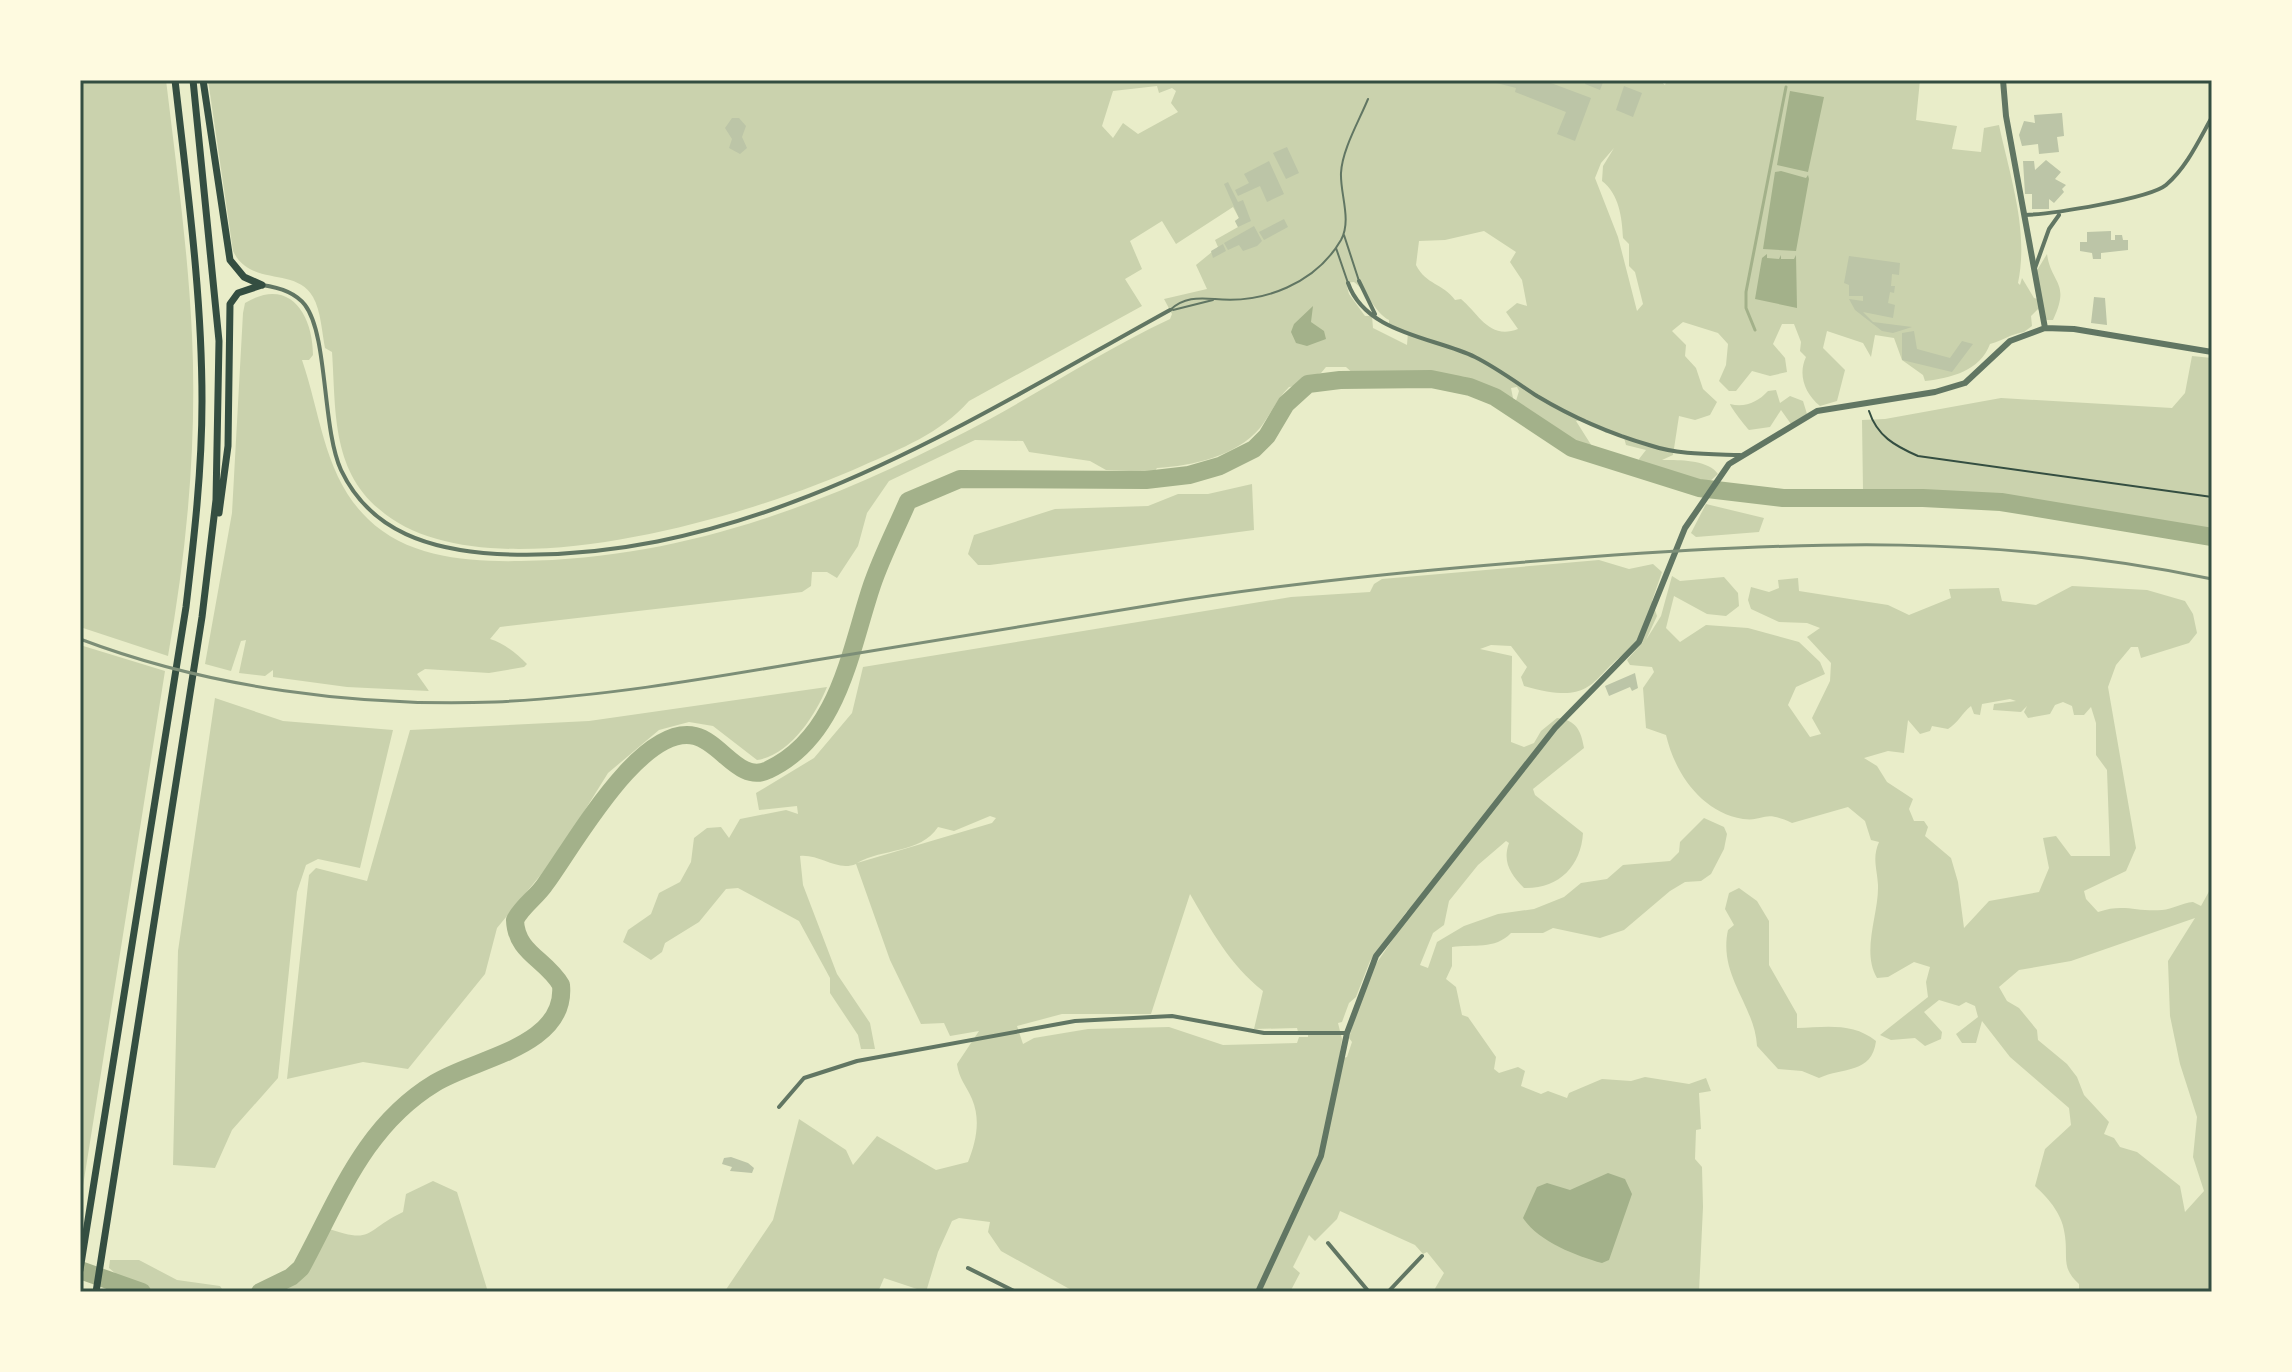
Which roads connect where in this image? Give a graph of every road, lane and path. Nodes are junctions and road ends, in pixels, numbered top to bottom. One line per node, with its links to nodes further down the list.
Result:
1 (175, 80): 29 (highway)
2 (193, 80): 23 (highway)
3 (203, 80): 14 (highway)
4 (2003, 80): 8 (street)
5 (1368, 99): 9 (lane)
6 (2212, 117): 7 (street)
7 (2061, 213): 8 (street); 11 (street)
8 (2025, 215): 11 (street)
9 (1343, 234): 10 (lane); 12 (lane)
10 (1336, 247): 13 (lane); 15 (lane)
11 (2033, 272): 18 (street)
12 (1359, 281): 17 (street)
13 (1348, 283): 17 (street)
14 (262, 285): 16 (street); 23 (highway)
15 (1214, 300): 16 (lane); 16 (lane)
16 (1170, 310)
17 (1375, 314): 21 (street)
18 (2045, 328): 19 (street); 20 (street)
19 (2212, 352)
20 (1866, 402): 21 (street); 22 (path)
21 (1740, 455): 24 (street)
22 (2212, 497)
23 (210, 562): 30 (highway)
24 (1347, 1033): 25 (street); 32 (street)
25 (779, 1107)
26 (1328, 1243): 33 (street)
27 (1422, 1256): 34 (street)
28 (968, 1268): 31 (street)
29 (80, 1270)
30 (96, 1292)
31 (1016, 1292)
32 (1258, 1292)
33 (1369, 1292)
34 (1388, 1292)

